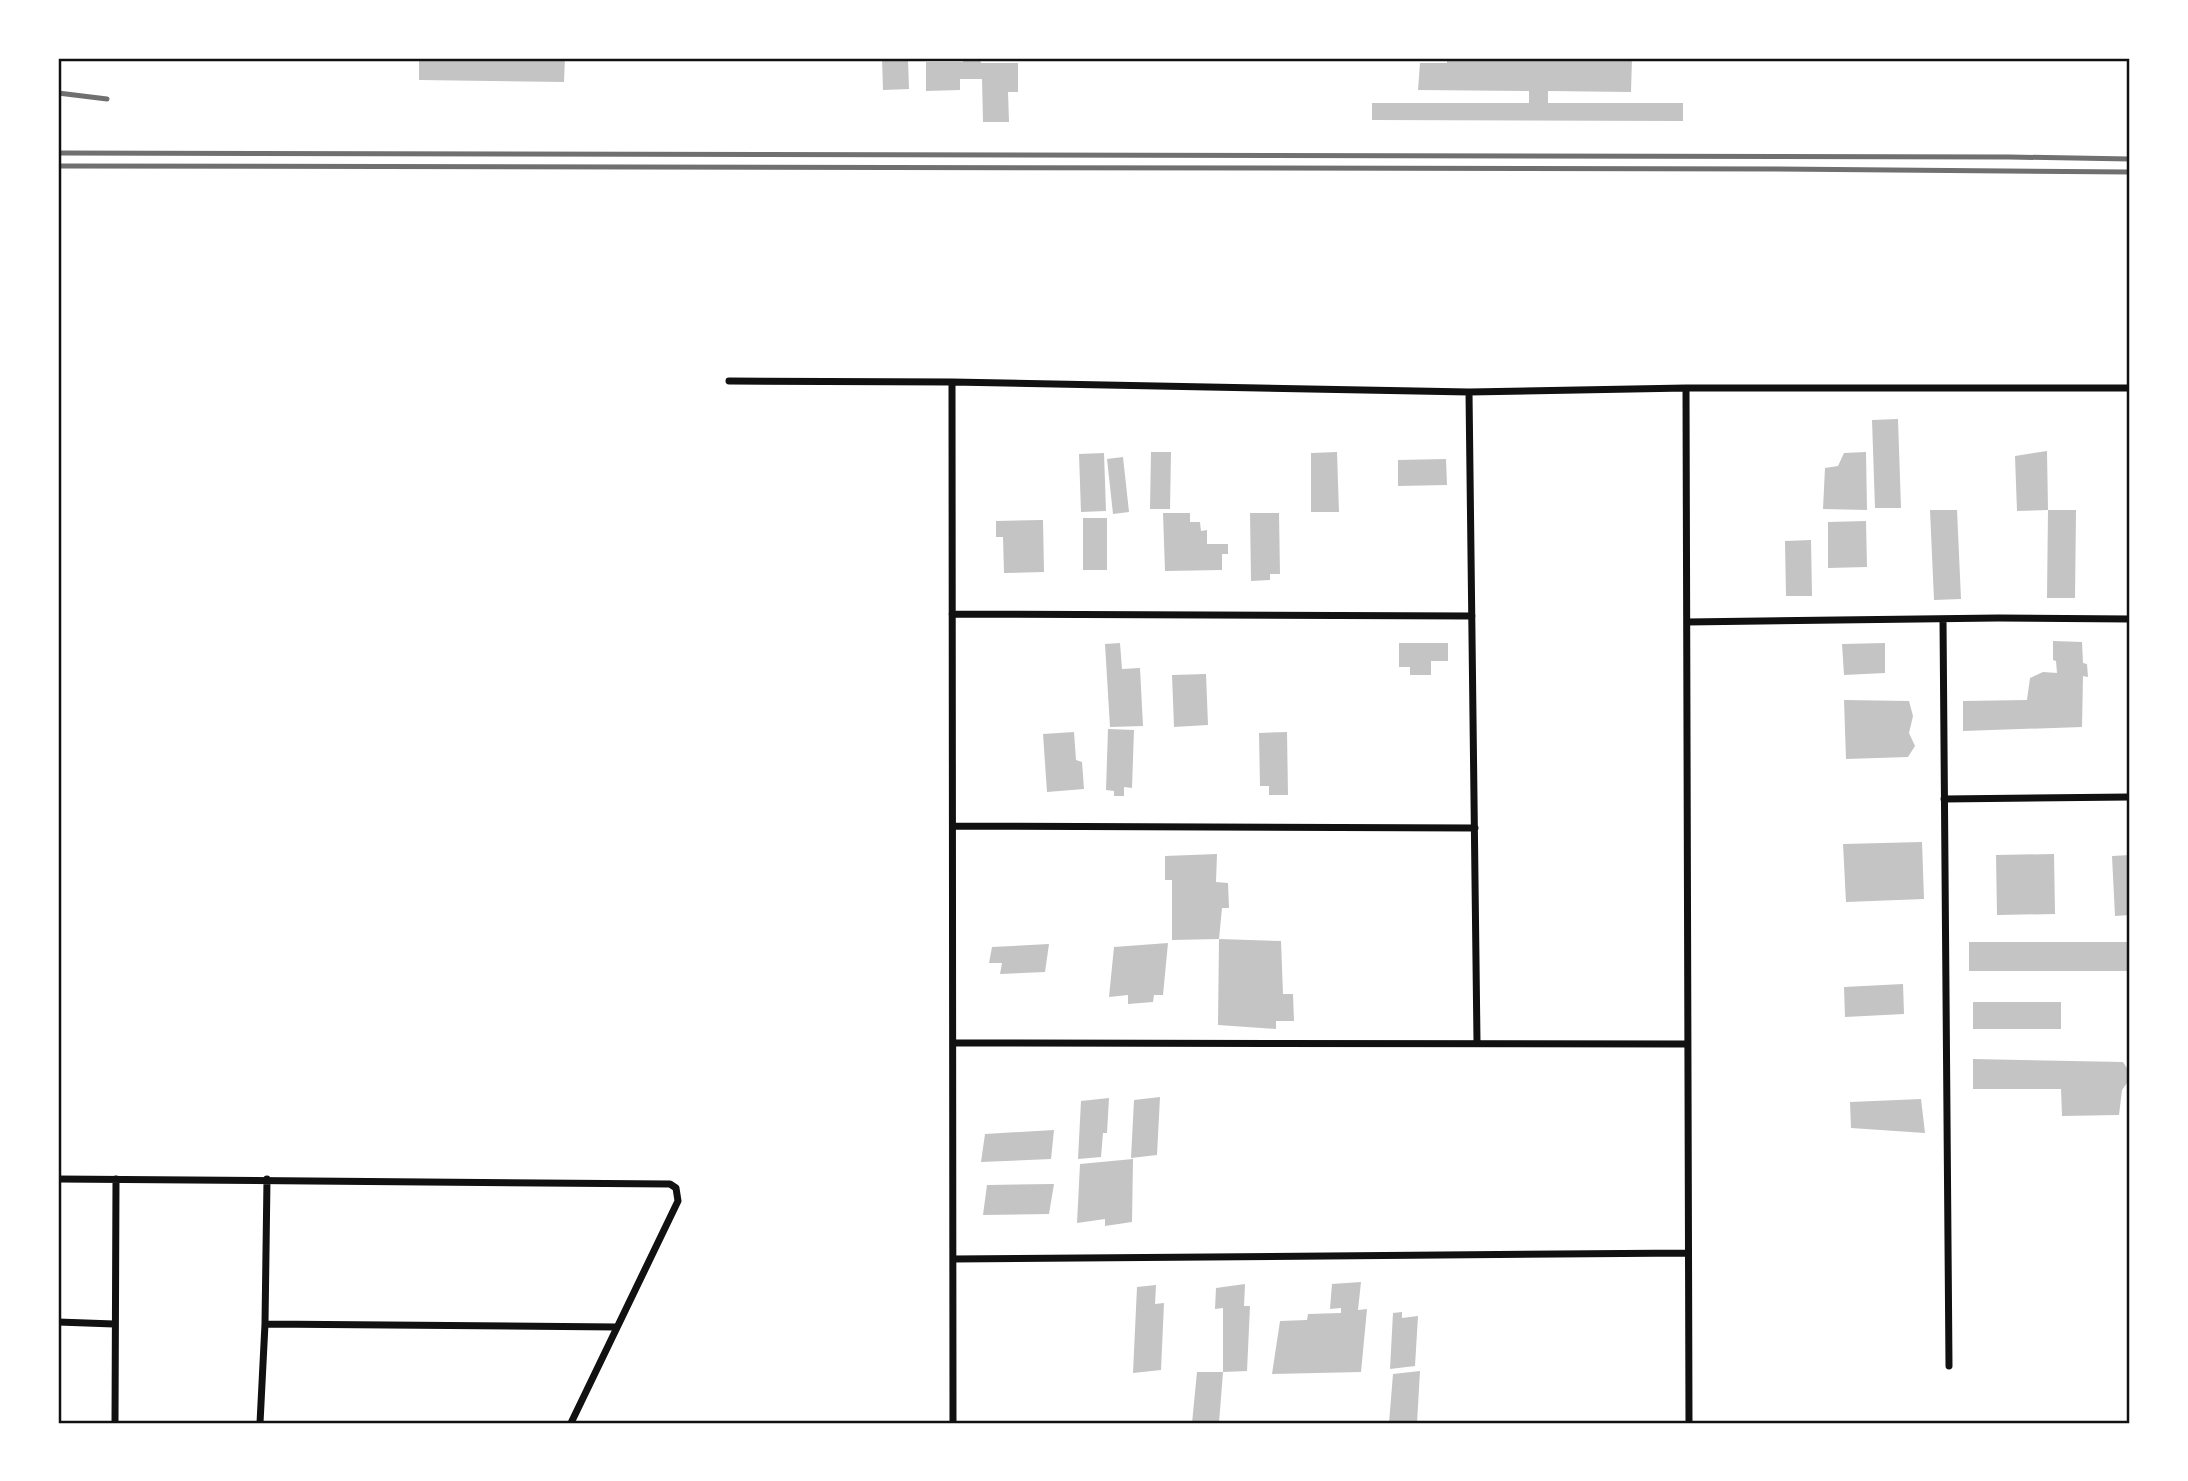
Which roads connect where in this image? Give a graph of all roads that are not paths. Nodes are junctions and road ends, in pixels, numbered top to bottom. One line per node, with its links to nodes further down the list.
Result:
1 (729, 381): 2 (street)
2 (952, 382): 5 (street); 6 (street)
3 (1686, 387): 4 (street); 5 (street); 10 (street)
4 (2130, 388)
5 (1469, 392): 7 (street)
6 (952, 614): 7 (street); 13 (street)
7 (1472, 616): 14 (street)
8 (1943, 619): 9 (street); 10 (street); 12 (street)
9 (2130, 619)
10 (1687, 622): 17 (street)
11 (2130, 797): 12 (street)
12 (1944, 799): 27 (street)
13 (953, 826): 14 (street); 16 (street)
14 (1475, 828): 15 (street)
15 (1477, 1042): 16 (street); 17 (street)
16 (953, 1043): 22 (street)
17 (1688, 1044): 21 (street)
18 (58, 1179): 20 (street)
19 (267, 1179): 20 (street); 25 (street); 26 (street)
20 (116, 1180): 24 (street)
21 (1688, 1254): 22 (street); 32 (street)
22 (953, 1259): 31 (street)
23 (58, 1322): 24 (street)
24 (114, 1324): 28 (street)
25 (265, 1324): 26 (street); 29 (street)
26 (617, 1327): 30 (street)
27 (1949, 1366)
28 (114, 1423)
29 (260, 1423)
30 (571, 1423)
31 (953, 1423)
32 (1689, 1423)

